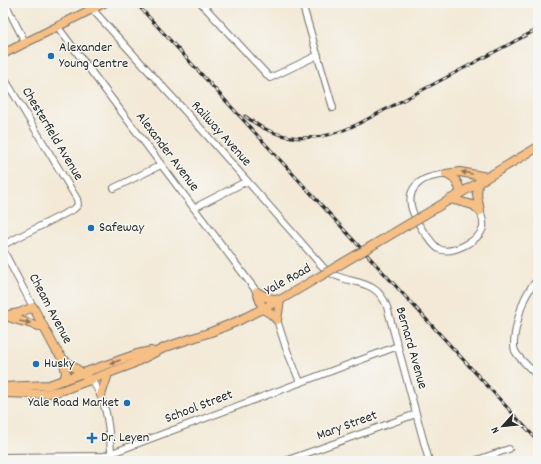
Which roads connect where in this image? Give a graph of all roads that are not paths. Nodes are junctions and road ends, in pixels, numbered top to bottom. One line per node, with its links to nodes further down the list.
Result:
1 (5, 3): 7 (street)
2 (104, 3): 5 (main road)
3 (201, 3): 9 (street)
4 (302, 3): 9 (street)
5 (92, 9): 6 (main road); 16 (street, Railway Avenue)
6 (57, 26): 7 (main road); 13 (street, Alexander Avenue)
7 (26, 42): 8 (main road)
8 (3, 54)
9 (318, 55): 11 (street)
10 (3, 76): 23 (street, Chesterfield Avenue)
11 (334, 108)
12 (538, 147): 15 (main road, Yale Road)
13 (161, 165): 18 (street); 21 (street, Alexander Avenue)
14 (446, 174): 15 (main road, one-way to 14); 19 (main road); 22 (street)
15 (487, 177): 17 (main road, Yale Road)
16 (247, 180): 21 (street); 25 (street, Railway Avenue)
17 (478, 183): 19 (main road, Yale Road); 22 (main road)
18 (114, 188)
19 (461, 193): 20 (main road, Yale Road)
20 (450, 199): 22 (main road); 28 (main road, Yale Road, bridge)
21 (194, 208): 27 (street, Alexander Avenue)
22 (480, 211)
23 (3, 245)
24 (3, 250): 29 (street, Cheam Avenue)
25 (332, 274): 34 (street, Bernard Avenue)
26 (538, 279): 39 (street)
27 (257, 292): 28 (main road); 30 (main road)
28 (280, 300): 30 (main road, Yale Road); 32 (main road)
29 (33, 307): 31 (main road); 33 (main road, Cheam Avenue)
30 (263, 309): 32 (main road); 35 (main road, Yale Road)
31 (5, 316): 33 (main road, one-way to 33)
32 (277, 320): 42 (street)
33 (44, 328): 36 (main road, Cheam Avenue)
34 (398, 346): 42 (street, School Street); 46 (street, Bernard Avenue)
35 (166, 347): 37 (main road, Yale Road, one-way to 37); 38 (main road, Yale Road)
36 (63, 359): 37 (main road, Cheam Avenue); 40 (main road)
37 (82, 374): 40 (main road, Yale Road); 41 (main road, Cheam Avenue)
38 (108, 374): 41 (main road, Yale Road); 45 (main road)
39 (538, 376)
40 (64, 380): 43 (main road, Yale Road)
41 (91, 380): 44 (main road, Yale Road); 45 (street)
42 (300, 382): 48 (street, School Street)
43 (3, 388)
44 (3, 393)
45 (101, 395): 48 (street)
46 (416, 414): 51 (street, Mary Street); 52 (street, Bernard Avenue)
47 (509, 449): 53 (street)
48 (112, 453): 49 (street, School Street); 50 (street)
49 (3, 457)
50 (112, 461)
51 (285, 461)
52 (429, 461)
53 (474, 461)

